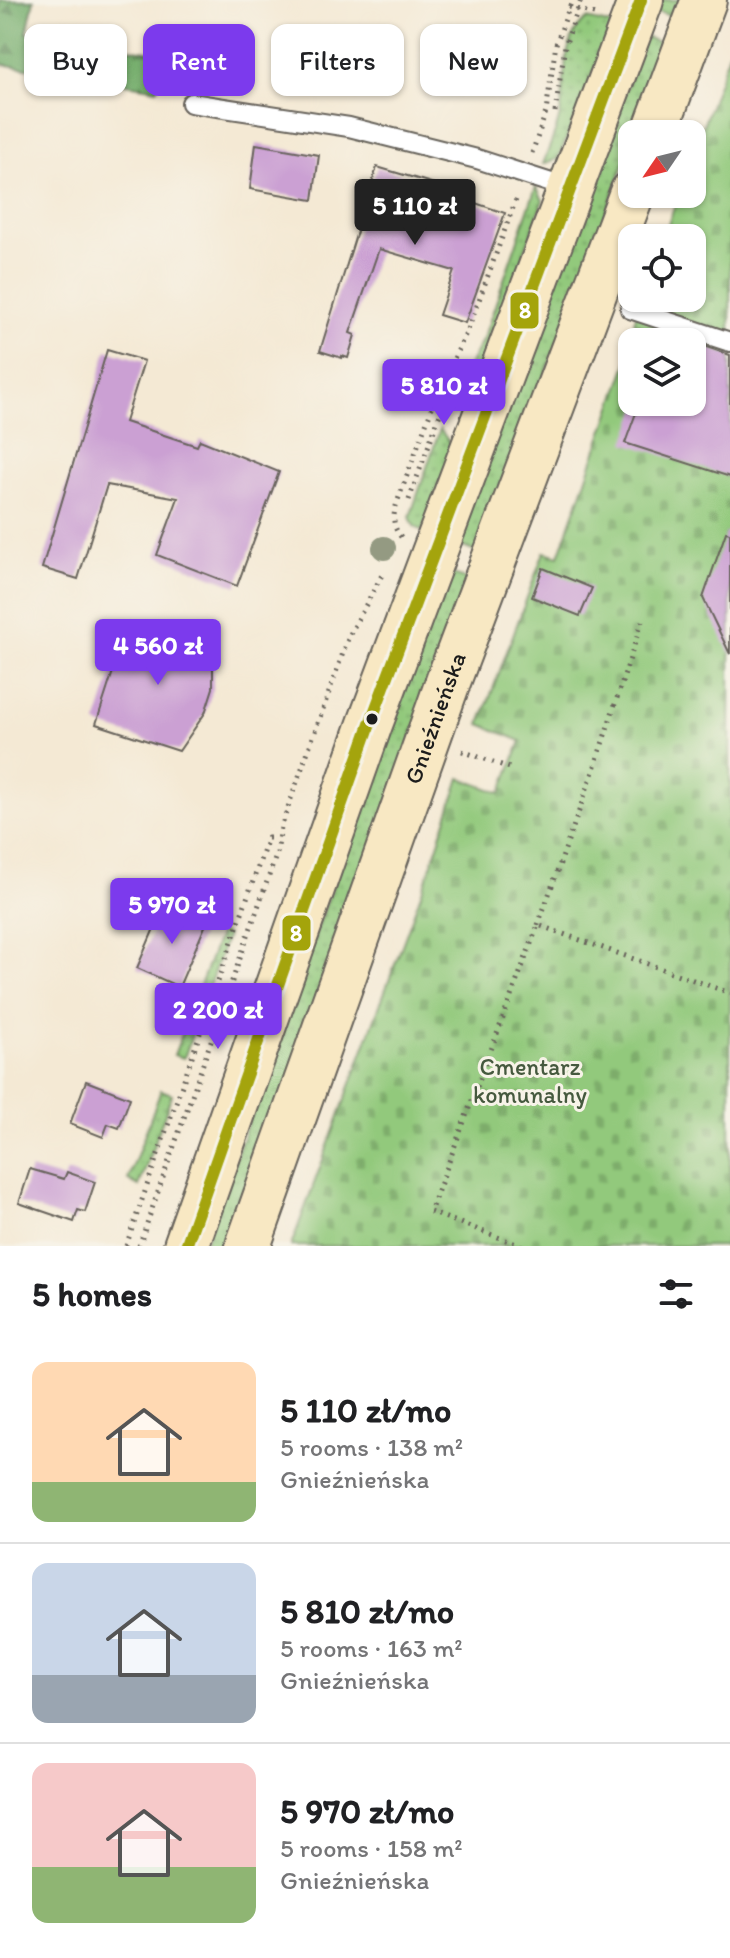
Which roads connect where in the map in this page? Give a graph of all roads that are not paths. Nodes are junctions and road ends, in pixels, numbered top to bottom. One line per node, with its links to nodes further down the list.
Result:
1 (704, 0): 4 (main road)
2 (621, 4): 5 (main road)
3 (191, 103): 5 (lane)
4 (659, 120)
5 (570, 189): 9 (main road)
6 (626, 208): 10 (main road, Gnieźnieńska)
7 (641, 312): 8 (lane)
8 (728, 335)
9 (186, 1246)
10 (248, 1246)

